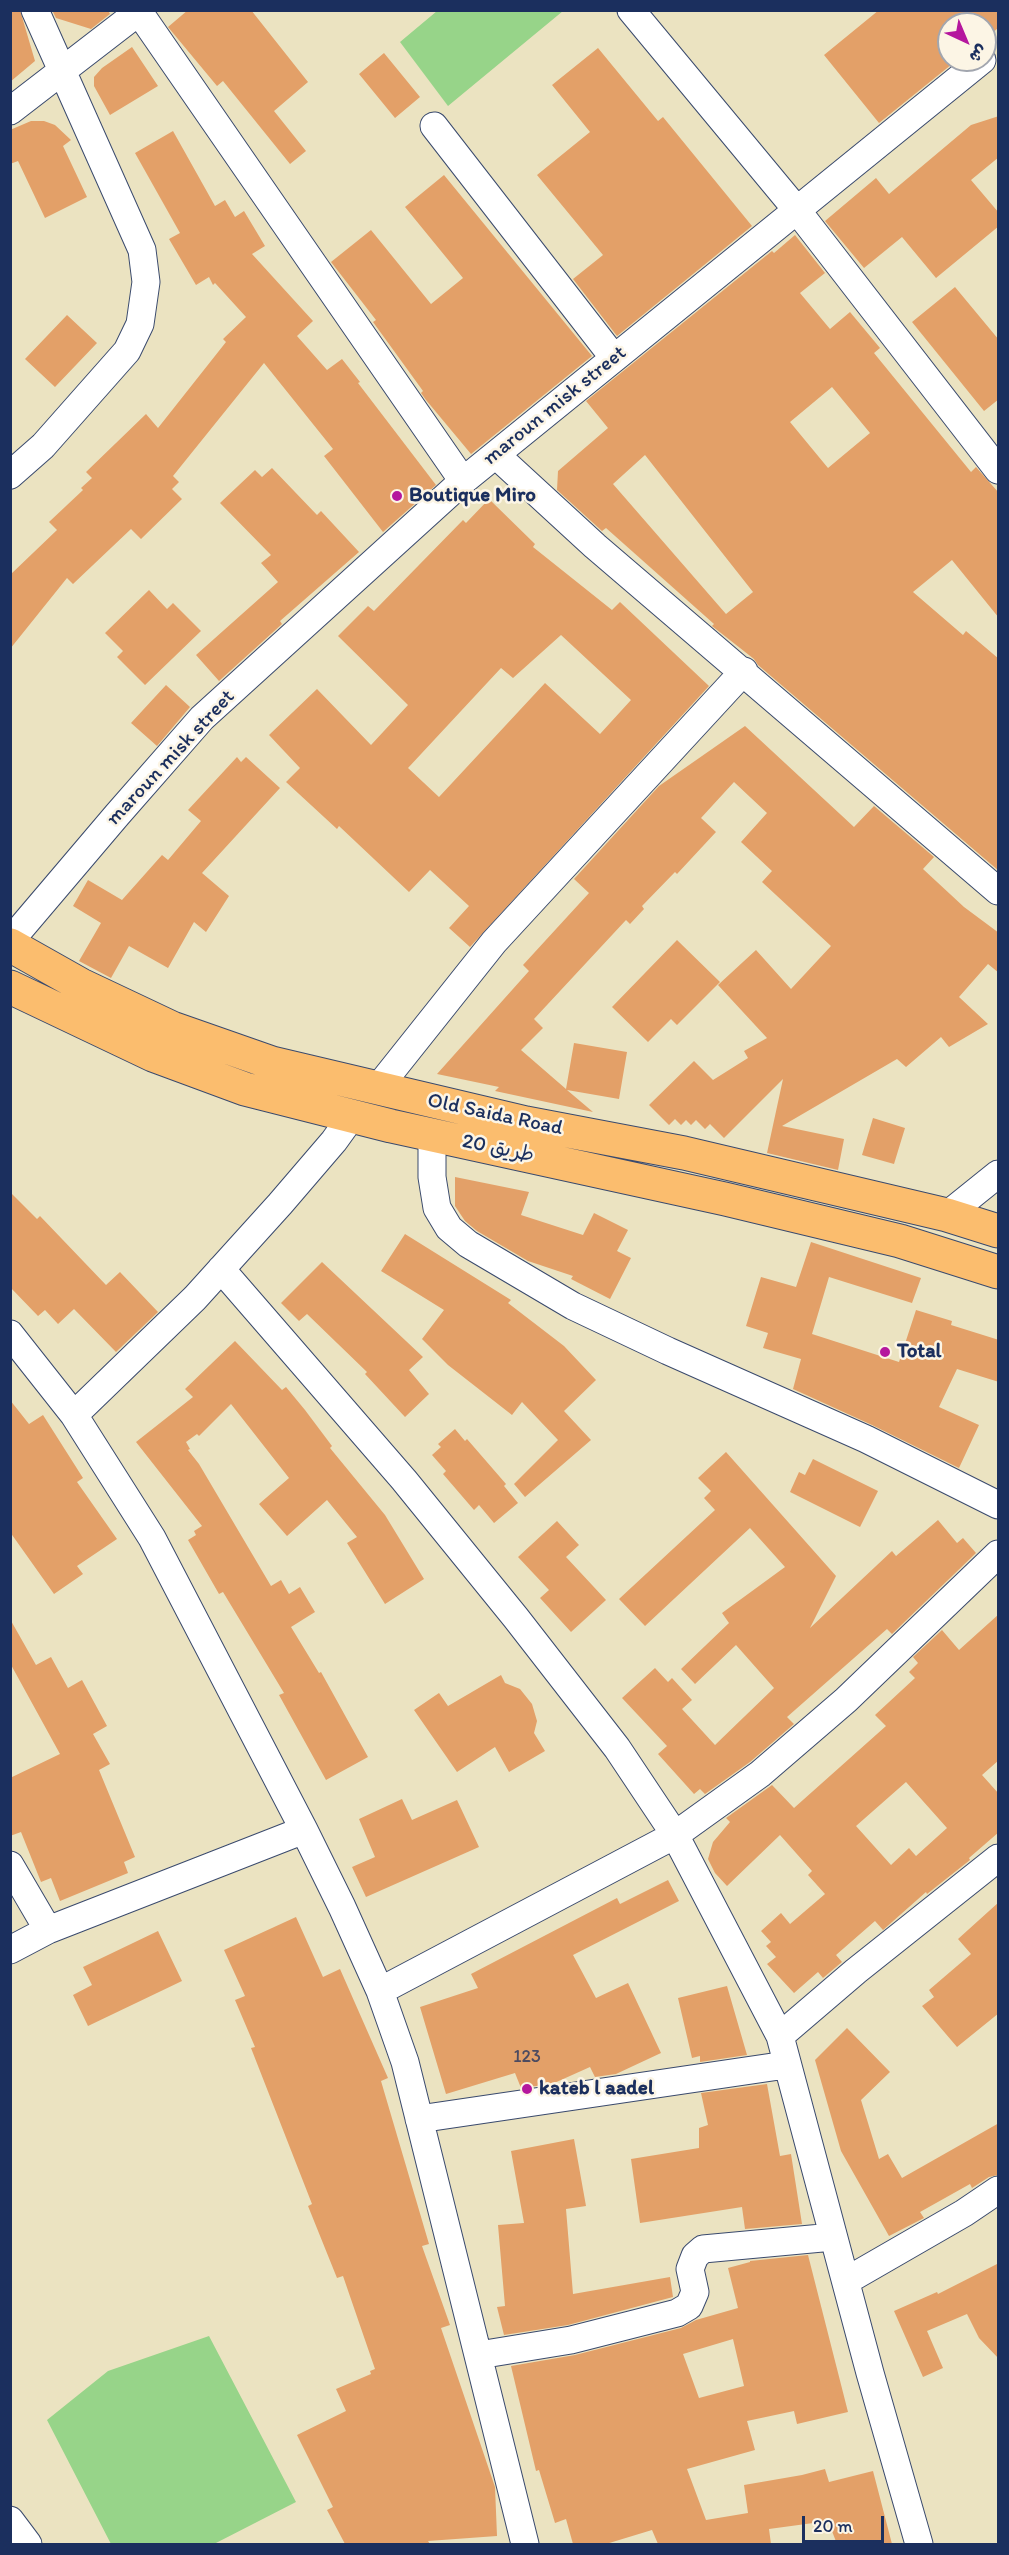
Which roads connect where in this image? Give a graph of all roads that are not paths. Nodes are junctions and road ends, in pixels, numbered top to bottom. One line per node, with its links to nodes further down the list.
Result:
1 (35, 10): 4 (street)
2 (631, 10): 8 (street)
3 (140, 11): 4 (street); 13 (street)
4 (63, 71): 6 (street); 12 (street)
5 (968, 72): 8 (street, maroun misk street)
6 (10, 111)
7 (434, 126): 9 (street)
8 (796, 209): 9 (street, maroun misk street); 11 (street)
9 (614, 358): 10 (street, maroun misk street)
10 (496, 456): 13 (street, maroun misk street); 14 (street)
11 (999, 470)
12 (10, 476)
13 (463, 481): 16 (street, maroun misk street)
14 (744, 671): 15 (street); 18 (street)
15 (999, 891)
16 (10, 943): 18 (main road, Old Saida Road)
17 (10, 987): 19 (main road, طريق 20)
18 (377, 1089): 22 (main road, Old Saida Road)
19 (352, 1116): 20 (main road, طريق 20); 24 (street)
20 (432, 1135): 25 (main road, طريق 20); 28 (street)
21 (999, 1174): 22 (street)
22 (948, 1215): 23 (main road, Old Saida Road)
23 (999, 1231)
24 (221, 1269): 27 (street); 31 (street)
25 (999, 1272)
26 (10, 1334): 27 (street)
27 (74, 1415): 30 (street)
28 (999, 1505)
29 (999, 1554): 31 (street)
30 (304, 1830): 34 (street); 36 (street)
31 (675, 1835): 36 (street); 37 (street)
32 (999, 1857): 37 (street)
33 (10, 1865): 34 (street)
34 (48, 1930): 35 (street)
35 (10, 1950)
36 (380, 1991): 39 (street)
37 (780, 2036): 38 (street)
38 (786, 2065): 39 (street); 41 (street)
39 (419, 2119): 43 (street)
40 (999, 2190): 42 (street)
41 (833, 2237): 42 (street); 43 (street)
42 (846, 2282): 47 (street)
43 (479, 2355): 46 (street)
44 (10, 2520): 45 (street)
45 (28, 2544)
46 (525, 2544)
47 (919, 2544)

